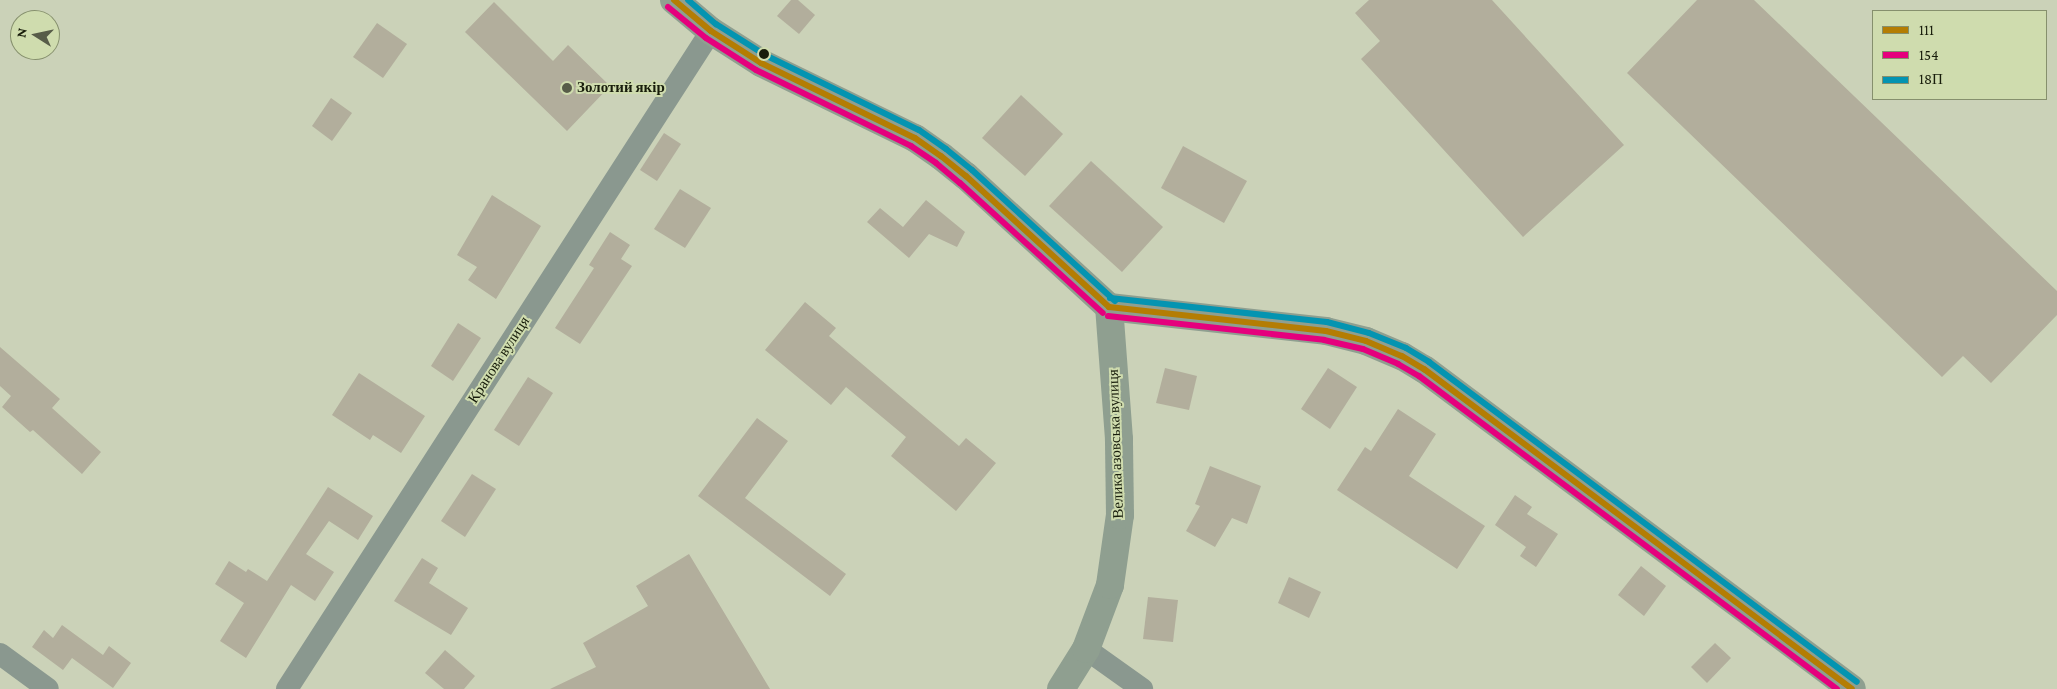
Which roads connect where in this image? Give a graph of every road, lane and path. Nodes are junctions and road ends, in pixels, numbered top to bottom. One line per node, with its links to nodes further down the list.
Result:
1 (674, 0): 2 (street)
2 (712, 31): 3 (street); 7 (street, Кранова вулиця)
3 (1109, 307): 4 (street, Велика азовська вулиця); 10 (street)
4 (1086, 649): 8 (street, Велика азовська вулиця); 9 (street)
5 (0, 654): 6 (street)
6 (48, 689)
7 (287, 689)
8 (1061, 689)
9 (1142, 689)
10 (1852, 689)

